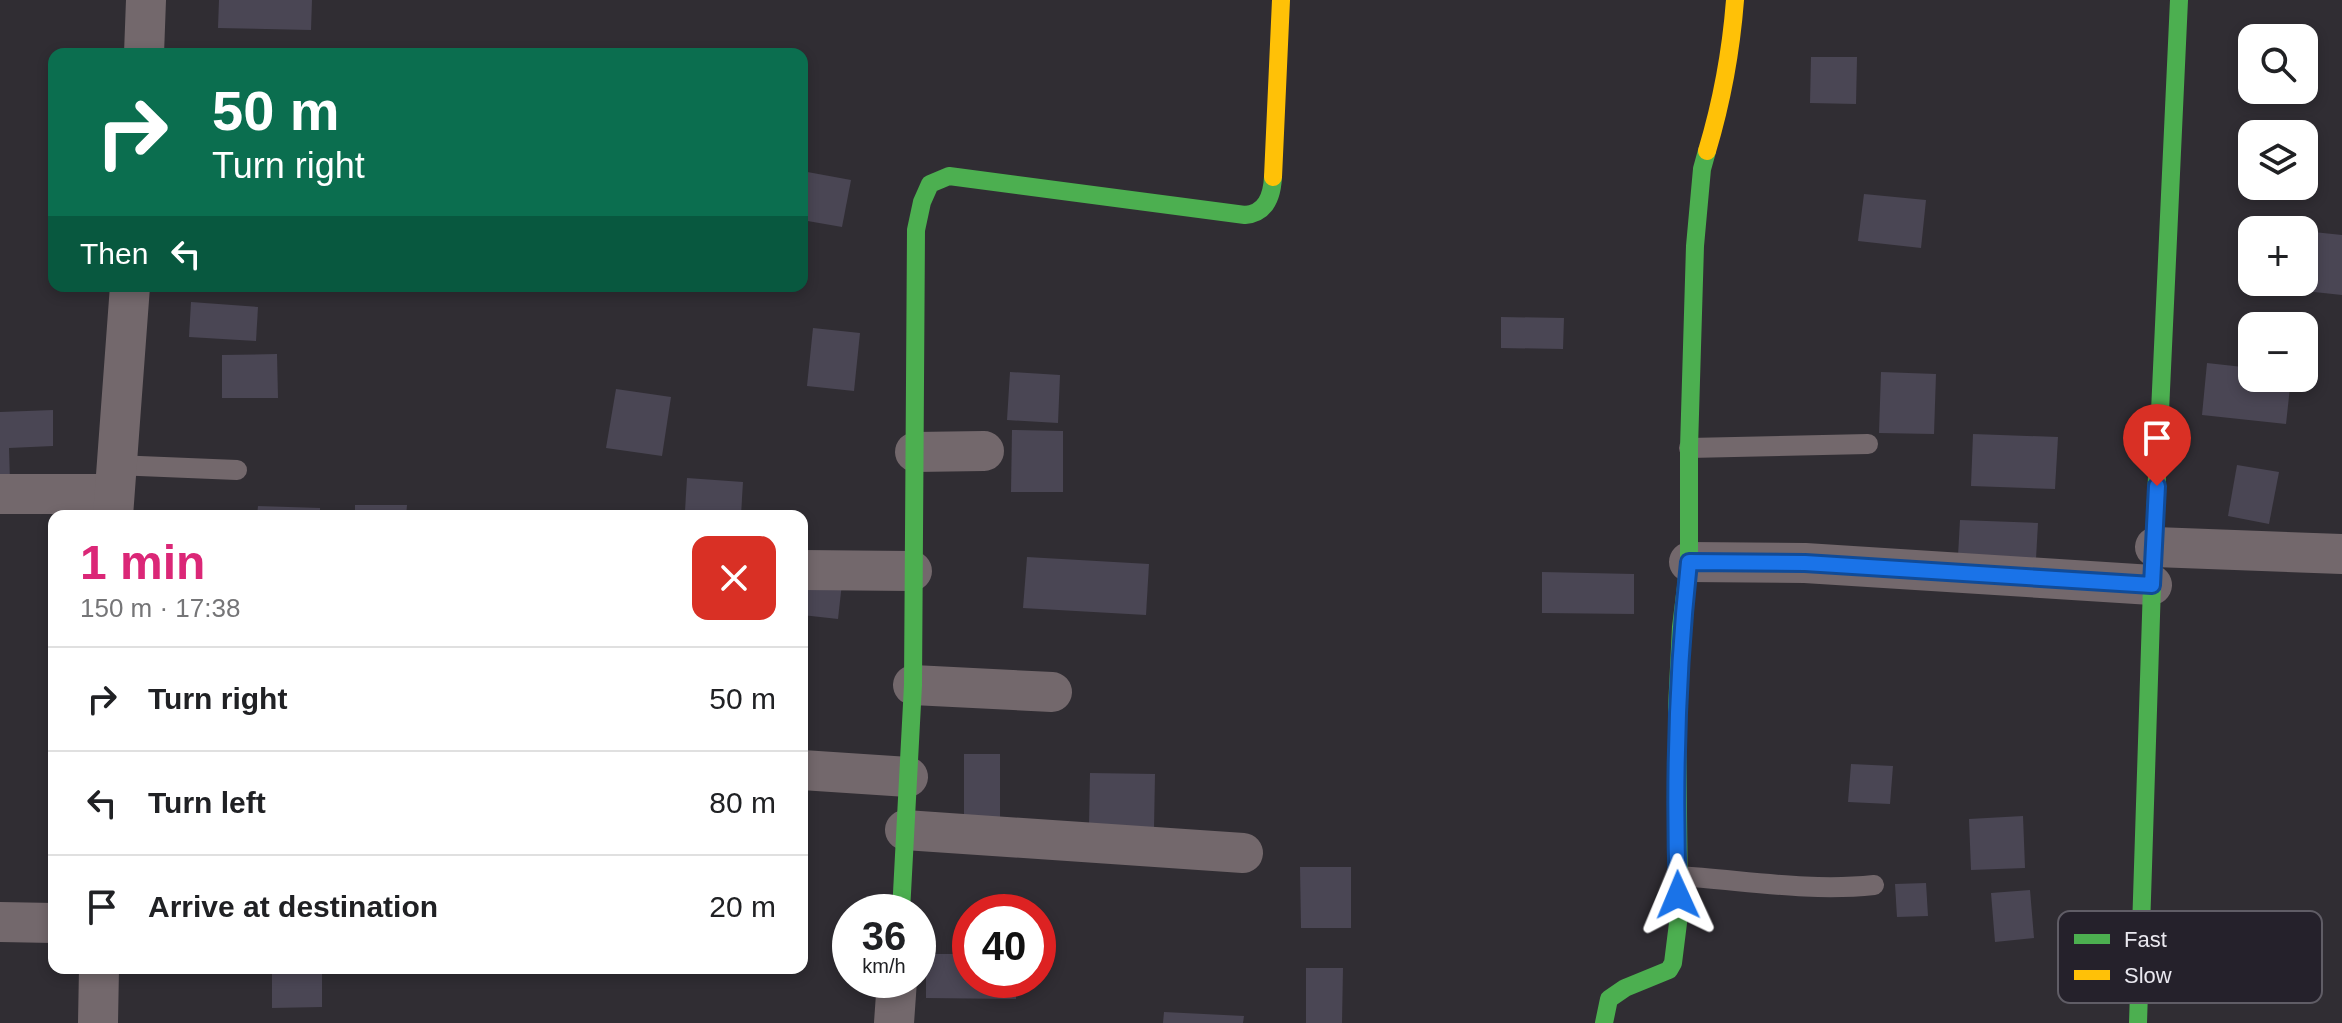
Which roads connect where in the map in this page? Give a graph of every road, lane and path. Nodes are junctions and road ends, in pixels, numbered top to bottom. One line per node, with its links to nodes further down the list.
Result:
1 (146, 0): 5 (street)
2 (1281, 0): 10 (street)
3 (1735, 0): 8 (street)
4 (2179, 0): 16 (street)
5 (144, 48)
6 (130, 292): 12 (street)
7 (1868, 444): 8 (lane)
8 (1689, 448): 15 (street)
9 (984, 451): 10 (street)
10 (915, 452): 18 (street)
11 (237, 470): 12 (lane)
12 (114, 492): 13 (street)
13 (0, 494)
14 (2342, 554): 16 (street)
15 (1689, 562): 16 (street); 25 (street)
16 (2153, 566): 28 (street)
17 (808, 570): 18 (street)
18 (912, 571): 19 (street)
19 (913, 685): 20 (street); 22 (street)
20 (1052, 692)
21 (808, 770): 22 (street)
22 (908, 777): 23 (street)
23 (905, 830): 24 (street); 27 (street)
24 (1243, 853)
25 (1677, 876): 26 (lane); 36 (street)
26 (1874, 885)
27 (902, 894)
28 (2142, 911)
29 (0, 922): 30 (street)
30 (48, 923)
31 (99, 974): 34 (street)
32 (896, 998): 35 (street)
33 (2139, 1003): 37 (street)
34 (98, 1023)
35 (894, 1023)
36 (1604, 1023)
37 (2138, 1023)

